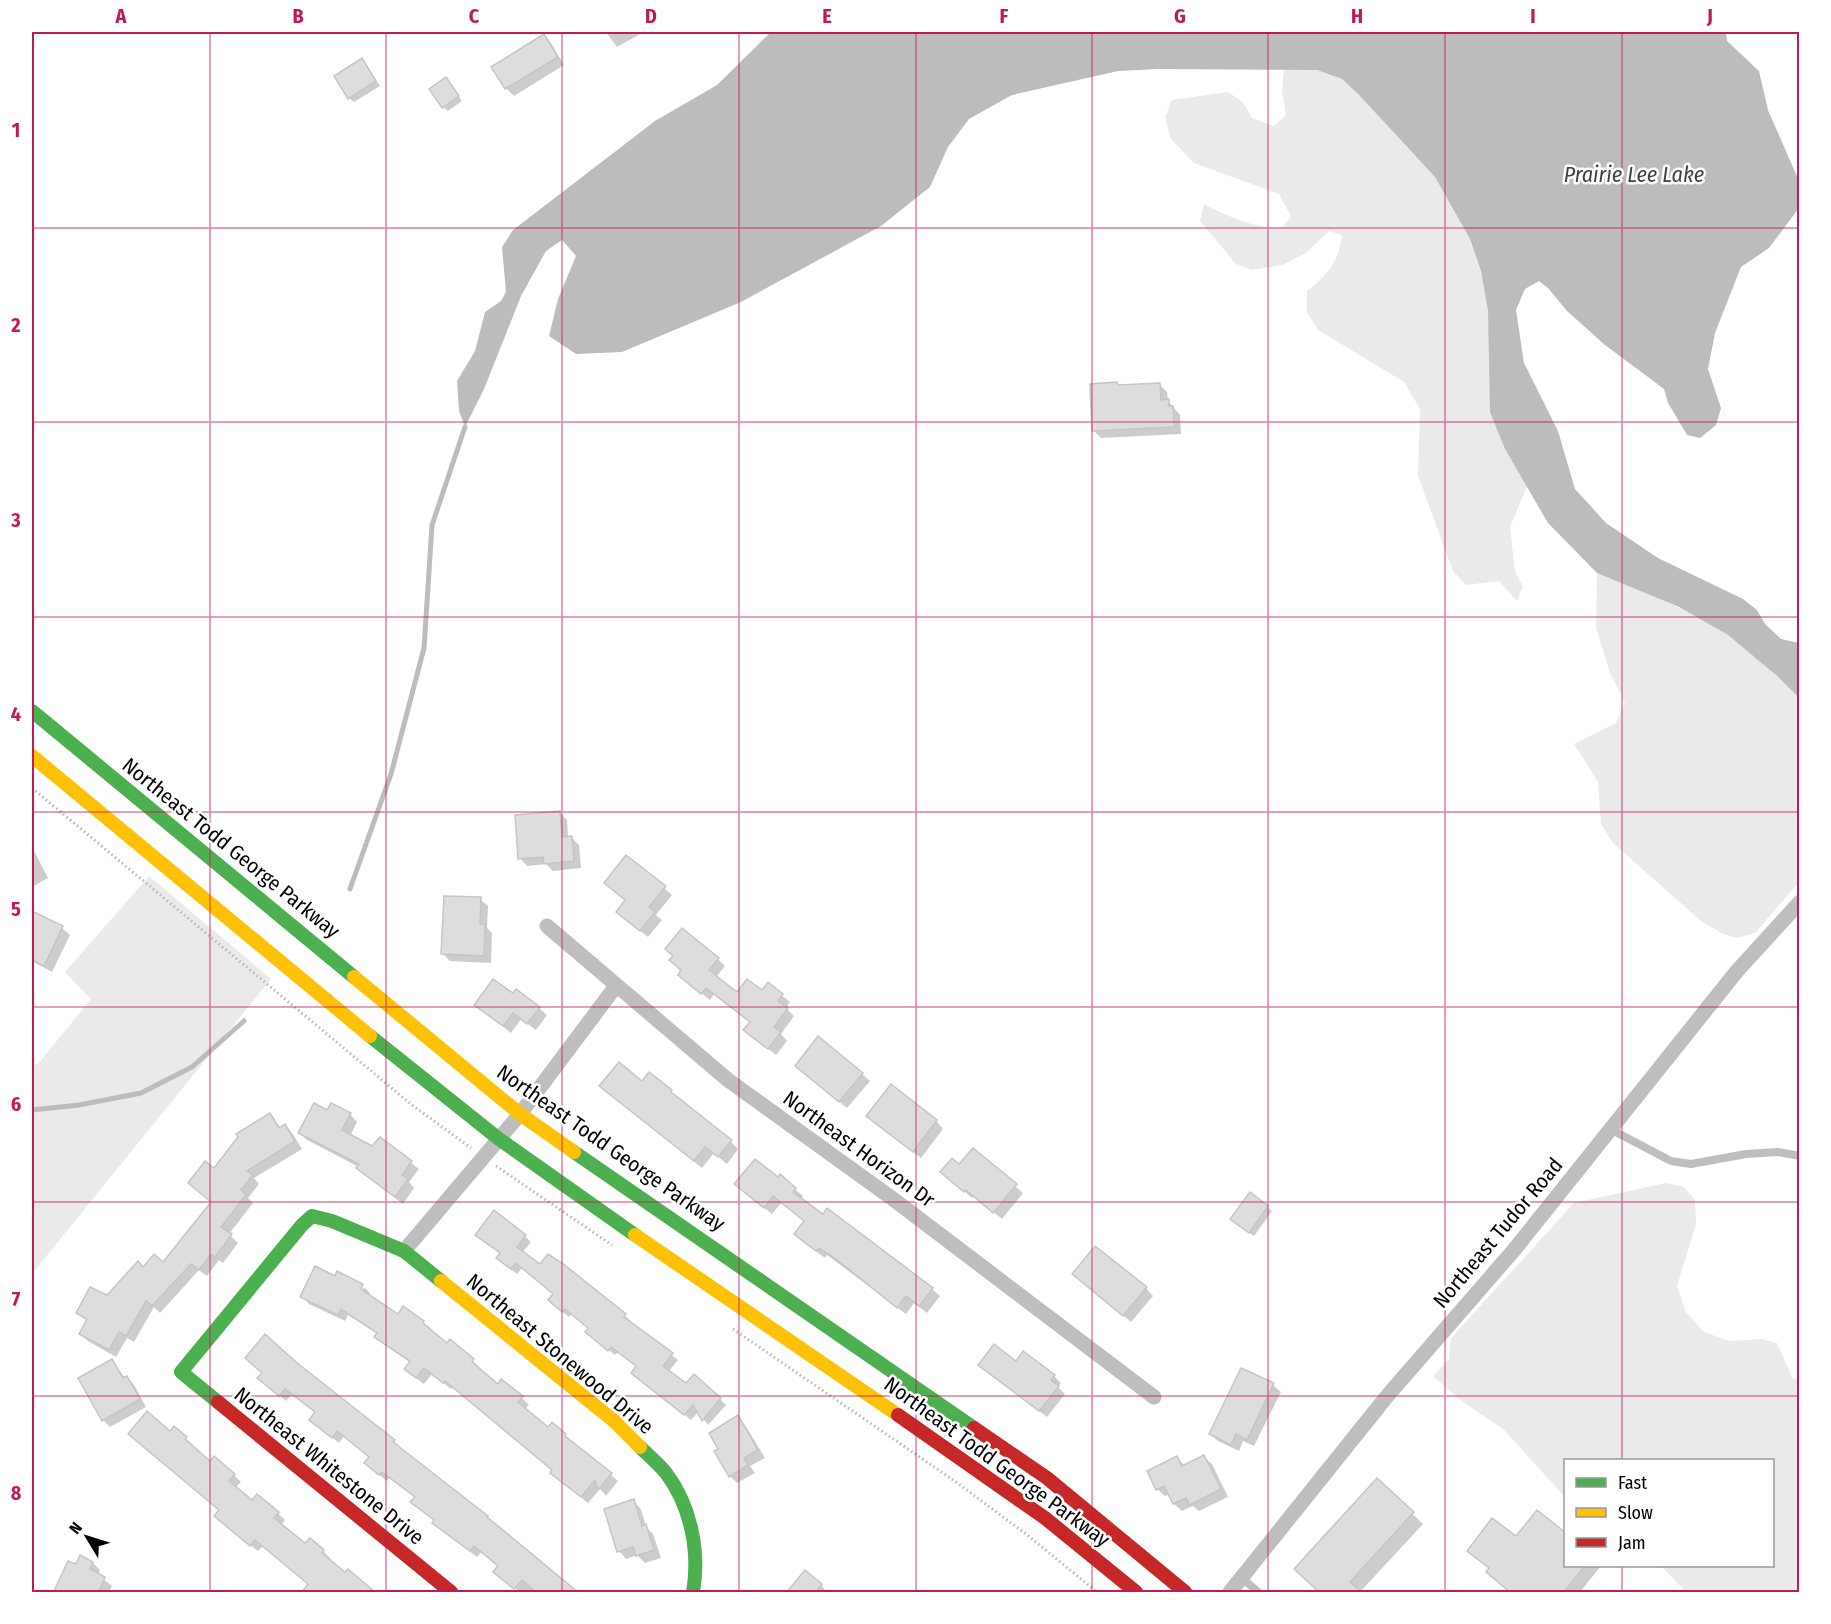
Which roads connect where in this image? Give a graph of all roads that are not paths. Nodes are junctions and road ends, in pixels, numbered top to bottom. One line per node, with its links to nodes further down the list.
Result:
1 (32, 711): 6 (main road, Northeast Todd George Parkway)
2 (32, 756): 8 (main road, Northeast Todd George Parkway)
3 (1800, 902): 7 (street, Northeast Tudor Road)
4 (547, 926): 5 (street, Northeast Horizon Dr)
5 (616, 986): 6 (street); 12 (street, Northeast Horizon Dr)
6 (520, 1114): 8 (street); 17 (main road, Northeast Todd George Parkway)
7 (1610, 1129): 9 (lane); 13 (street, Northeast Tudor Road)
8 (499, 1138): 10 (street); 16 (main road, Northeast Todd George Parkway)
9 (1800, 1156)
10 (404, 1251): 11 (main road, Northeast Stonewood Drive); 15 (main road, Northeast Stonewood Drive)
11 (181, 1372): 14 (main road, Northeast Whitestone Drive)
12 (1154, 1397)
13 (1242, 1578): 18 (street, Northeast Tudor Road); 19 (lane)
14 (451, 1593)
15 (693, 1593)
16 (1136, 1593)
17 (1185, 1593)
18 (1230, 1593)
19 (1258, 1593)

